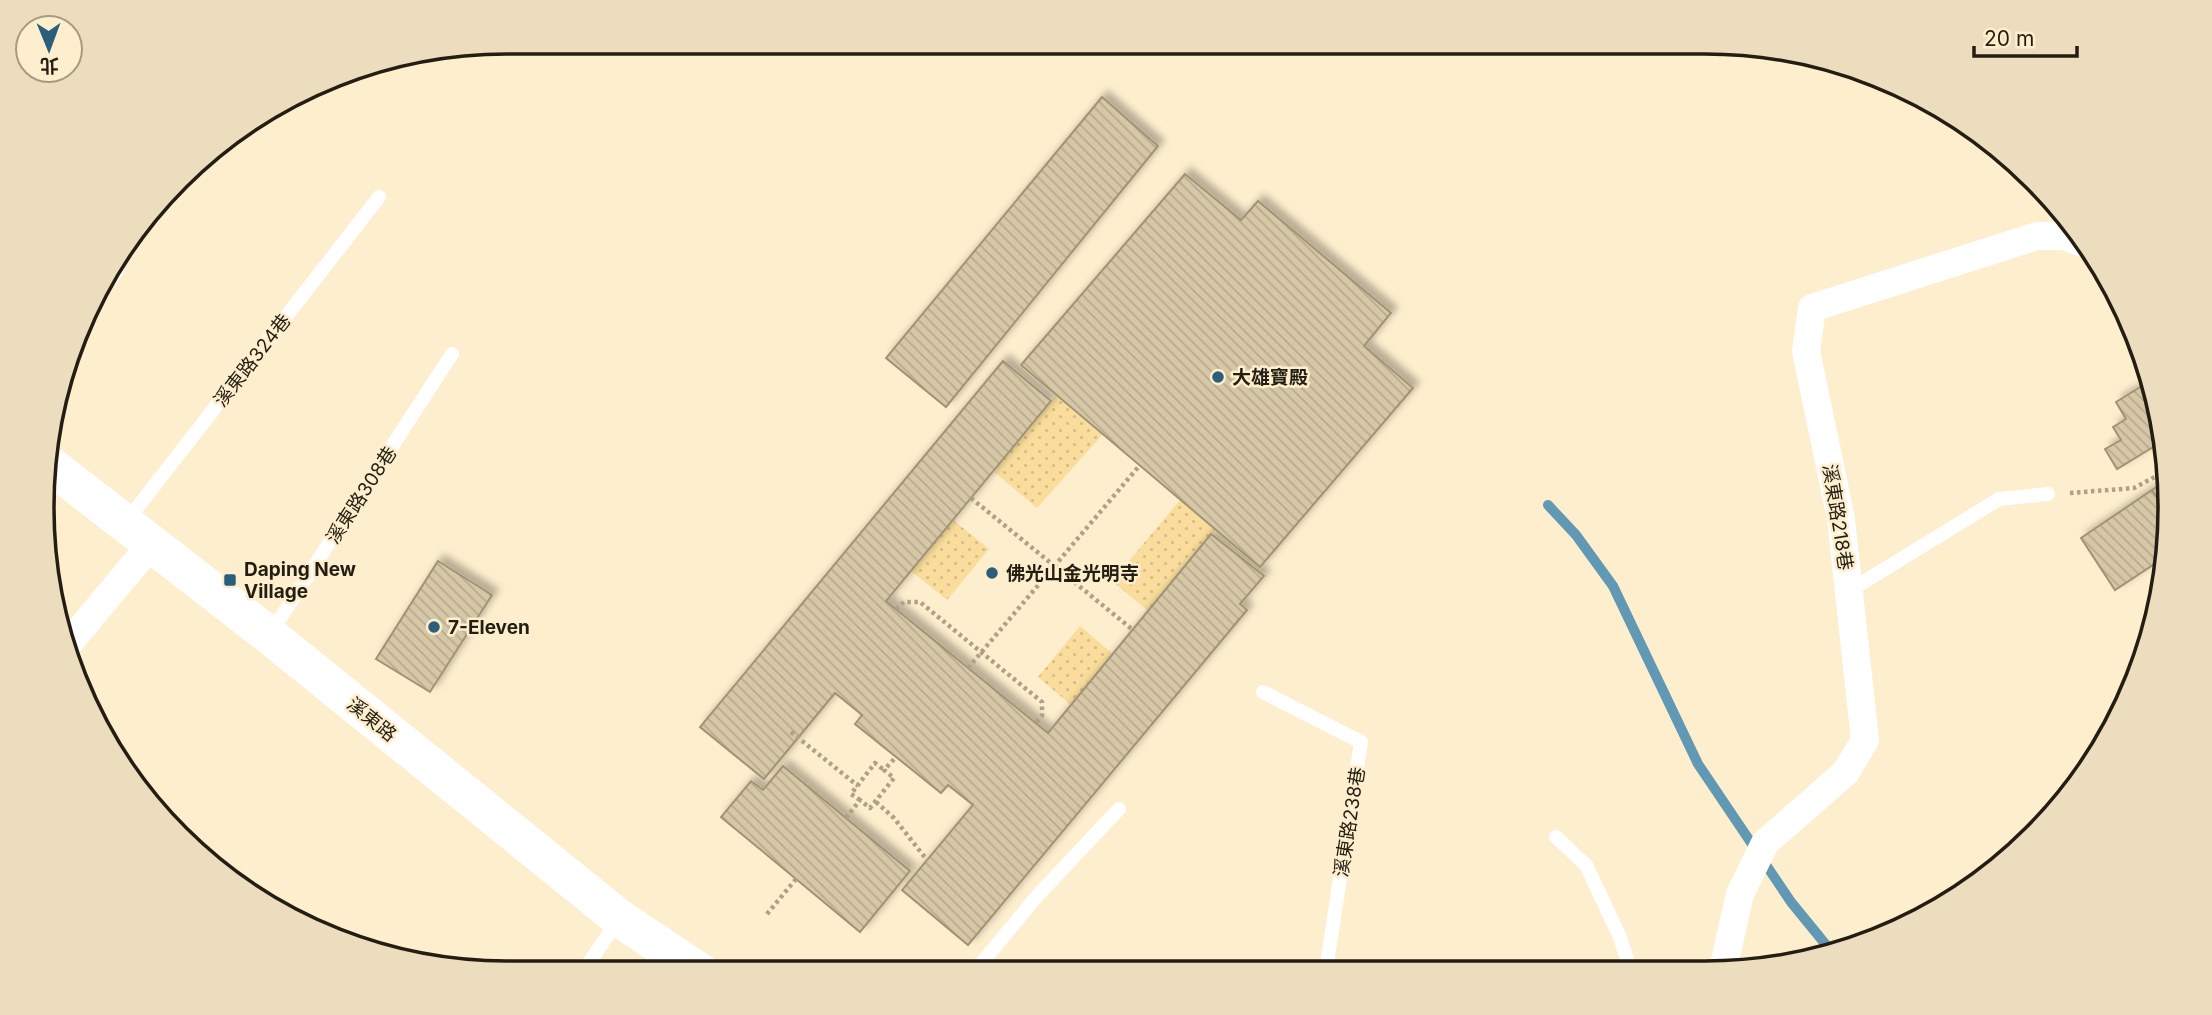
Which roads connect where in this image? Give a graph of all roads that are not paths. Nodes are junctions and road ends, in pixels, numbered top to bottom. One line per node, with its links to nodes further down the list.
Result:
1 (379, 197): 6 (lane, 溪東路324巷)
2 (2068, 238): 7 (street, 溪東路218巷)
3 (452, 354): 8 (lane, 溪東路308巷)
4 (56, 470): 6 (main road, 溪東路)
5 (2048, 495): 7 (lane)
6 (138, 534): 8 (main road, 溪東路); 9 (street)
7 (1849, 591): 14 (street, 溪東路218巷)
8 (269, 635): 13 (main road, 溪東路)
9 (73, 636)
10 (1263, 692): 18 (lane, 溪東路238巷)
11 (1119, 808): 17 (lane)
12 (1556, 837): 19 (lane)
13 (619, 918): 15 (lane); 16 (main road, 溪東路)
14 (1725, 960)
15 (590, 961)
16 (684, 961)
17 (983, 961)
18 (1327, 961)
19 (1628, 961)

